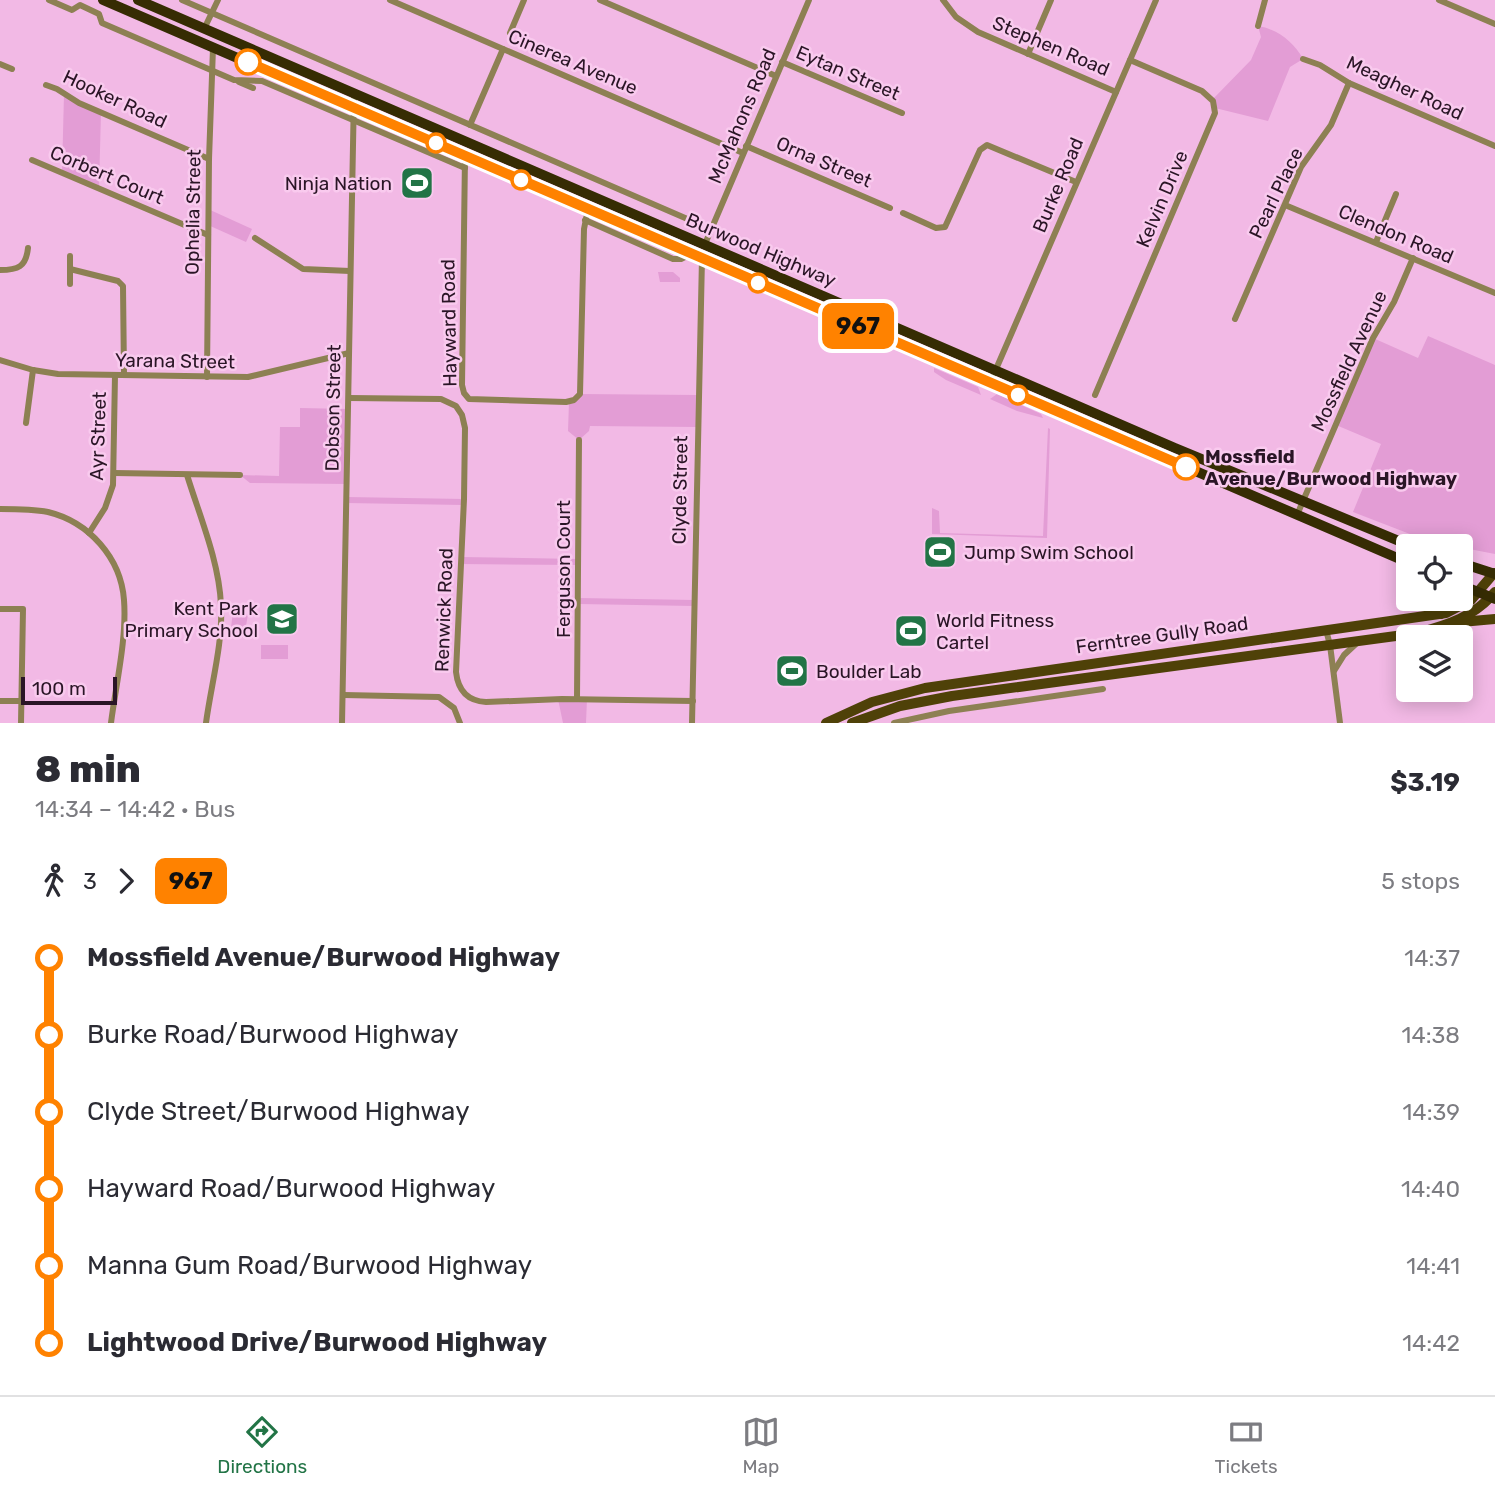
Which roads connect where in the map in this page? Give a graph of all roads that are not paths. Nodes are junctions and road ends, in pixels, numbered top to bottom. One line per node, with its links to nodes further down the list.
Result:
1 (49, 0): 28 (street)
2 (103, 0): 20 (highway, Burwood Highway)
3 (138, 0): 18 (highway, Burwood Highway)
4 (182, 0): 15 (street, Burwood Highway)
5 (218, 0): 15 (street)
6 (390, 0): 21 (street, Cinerea Avenue)
7 (524, 0): 19 (street)
8 (600, 0): 29 (street)
9 (809, 0): 25 (street, McMahons Road)
10 (943, 0): 22 (street, Stephen Road)
11 (1051, 0): 22 (street)
12 (1156, 0): 24 (street, Burke Road)
13 (1265, 0): 17 (street)
14 (1439, 0): 16 (street)
15 (212, 13): 18 (street); 39 (street, Burwood Highway)
16 (1495, 24)
17 (1258, 26)
18 (204, 29): 35 (highway, Burwood Highway)
19 (510, 33)
20 (213, 48): 28 (street, Ophelia Street); 36 (highway, Burwood Highway)
21 (503, 49): 39 (street); 41 (street, Cinerea Avenue)
22 (1028, 54): 34 (street, Stephen Road)
23 (1303, 59): 31 (street, Meagher Road)
24 (1130, 60): 34 (street, Burke Road); 75 (street, Kelvin Drive)
25 (782, 62): 29 (street, McMahons Road); 37 (street, Eytan Street)
26 (0, 64): 27 (street)
27 (12, 69)
28 (211, 69): 30 (street); 43 (street, Ophelia Street)
29 (776, 76): 41 (street, McMahons Road)
30 (234, 80): 33 (street); 38 (street)
31 (1349, 83): 40 (street, Meagher Road); 48 (street, Pearl Place)
32 (46, 85): 43 (street, Hooker Road)
33 (253, 88)
34 (1116, 92): 46 (street, Burke Road)
35 (354, 93): 36 (street, Dobson Street); 56 (highway, Burwood Highway)
36 (354, 108): 38 (street, Dobson Street); 42 (highway, Burwood Highway)
37 (902, 113)
38 (353, 120): 45 (street); 63 (street, Dobson Street)
39 (470, 125): 52 (street, Burwood Highway)
40 (1495, 146)
41 (745, 149): 49 (street, Orna Street); 56 (street, McMahons Road)
42 (466, 156): 45 (street, Hayward Road); 51 (highway, Burwood Highway)
43 (209, 159): 53 (street, Ophelia Street)
44 (32, 160): 53 (street, Corbert Court)
45 (465, 168): 51 (street, Hayward Road)
46 (1076, 182): 50 (street); 70 (street, Burke Road)
47 (1396, 194): 55 (street)
48 (1285, 205): 55 (street, Clendon Road); 66 (street, Pearl Place)
49 (890, 208)
50 (902, 213)
51 (587, 215): 59 (highway, Burwood Highway)
52 (699, 224)
53 (208, 235): 73 (street, Ophelia Street)
54 (255, 238): 63 (street)
55 (1376, 242): 60 (street, Clendon Road)
56 (705, 244): 59 (highway); 70 (highway, Burwood Highway)
57 (28, 248): 62 (street)
58 (70, 256): 61 (street)
59 (696, 256): 74 (highway, Burwood Highway); 112 (street, Clyde Street)
60 (1413, 258): 65 (street, Clendon Road); 82 (street, Mossfield Avenue)
61 (70, 269): 64 (street); 72 (street)
62 (0, 270)
63 (350, 271): 67 (street, Dobson Street)
64 (70, 284)
65 (1495, 293)
66 (1235, 319)
67 (349, 353): 73 (street, Yarana Street); 76 (street, Dobson Street)
68 (0, 360): 69 (street, Yarana Street)
69 (33, 370): 71 (street, Yarana Street); 77 (street)
70 (995, 370): 74 (street, Burke Road); 82 (highway, Burwood Highway)
71 (115, 375): 72 (street, Yarana Street); 79 (street, Ayr Street)
72 (124, 375): 73 (street, Yarana Street)
73 (207, 377)
74 (990, 383): 84 (highway, Burwood Highway)
75 (1095, 395)
76 (349, 398): 107 (street, Dobson Street); 109 (street, Renwick Road)
77 (26, 423)
78 (579, 440): 109 (street, Ferguson Court)
79 (114, 474): 80 (street); 85 (street, Ayr Street)
80 (187, 475): 81 (street); 118 (street)
81 (240, 475)
82 (1302, 501): 84 (street, Mossfield Avenue); 86 (highway, Burwood Highway)
83 (0, 509): 85 (street)
84 (1297, 515): 87 (highway, Burwood Highway)
85 (89, 533): 117 (street)
86 (1396, 540)
87 (1396, 557)
88 (1473, 567): 89 (highway)
89 (1495, 573): 91 (main road, Ferntree Gully Road)
90 (1473, 590): 91 (highway)
91 (1478, 592): 92 (highway); 95 (main road, Ferntree Gully Road)
92 (1494, 596): 97 (main road, Ferntree Gully Road)
93 (0, 609): 111 (street)
94 (1442, 611): 95 (main road)
95 (1441, 614): 98 (main road, Ferntree Gully Road)
96 (1495, 618): 97 (main road)
97 (1454, 622): 99 (main road, Ferntree Gully Road)
98 (1326, 630): 100 (street); 101 (main road, Ferntree Gully Road)
99 (1360, 641): 100 (main road, Ferntree Gully Road); 102 (street)
100 (1330, 645): 102 (street); 103 (main road, Ferntree Gully Road)
101 (1049, 669): 104 (main road); 122 (main road, Ferntree Gully Road)
102 (1334, 672): 125 (street)
103 (1094, 676): 104 (main road, Ferntree Gully Road); 106 (street, Ferntree Gully Road)
104 (1050, 682): 108 (main road, Ferntree Gully Road)
105 (1103, 689): 106 (street)
106 (1086, 691): 114 (street)
107 (344, 695): 119 (street, Dobson Street); 120 (street)
108 (952, 696): 113 (main road, Ferntree Gully Road); 114 (street)
109 (577, 699): 112 (street, Renwick Road)
110 (0, 701): 111 (street)
111 (21, 701): 116 (street)
112 (692, 701): 121 (street, Clyde Street)
113 (915, 703): 115 (street); 123 (main road, Ferntree Gully Road)
114 (970, 707): 115 (street)
115 (907, 719): 124 (street)
116 (20, 723)
117 (111, 723)
118 (206, 723)
119 (342, 723)
120 (460, 723)
121 (692, 723)
122 (826, 723)
123 (852, 723)
124 (894, 723)
125 (1340, 723)

